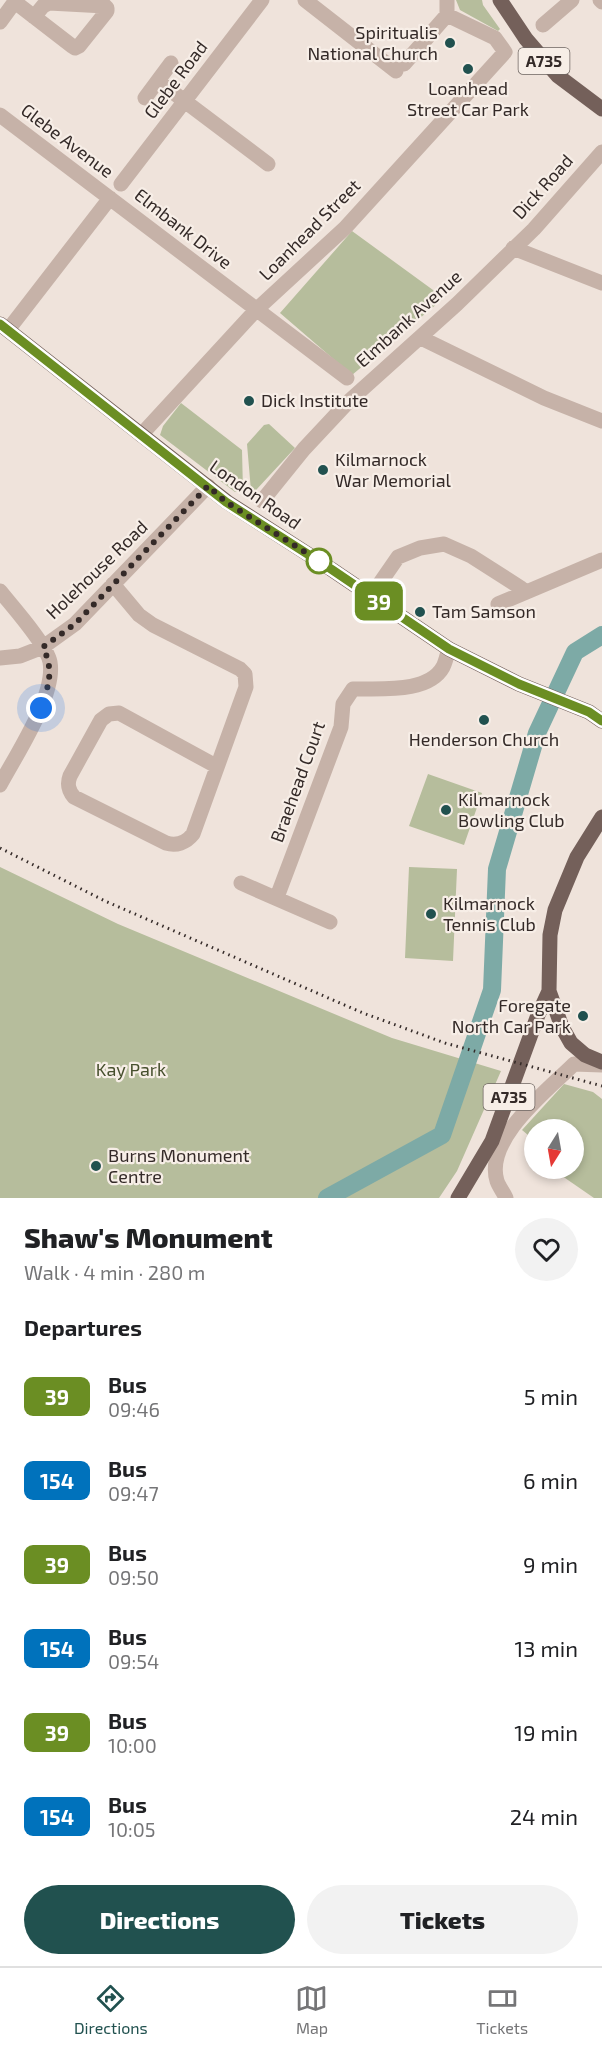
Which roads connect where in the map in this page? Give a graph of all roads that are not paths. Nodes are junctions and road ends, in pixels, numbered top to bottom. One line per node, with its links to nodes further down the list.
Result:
1 (262, 0): 13 (street, Glebe Road)
2 (305, 0): 6 (street)
3 (500, 0): 14 (main road, A735)
4 (572, 0): 9 (street)
5 (15, 1): 7 (street); 8 (street)
6 (447, 7): 22 (street, Loanhead Street)
7 (34, 17)
8 (0, 22)
9 (543, 25)
10 (171, 63): 11 (street)
11 (158, 81): 12 (street); 13 (street)
12 (145, 98)
13 (184, 100): 17 (street); 18 (street, Glebe Road)
14 (602, 109)
15 (0, 115): 19 (street, Glebe Avenue)
16 (602, 152): 20 (street, Dick Road)
17 (268, 164)
18 (121, 184)
19 (110, 198): 22 (street, Elmbank Drive); 23 (street)
20 (513, 248): 21 (street); 24 (street, Elmbank Avenue)
21 (602, 283)
22 (256, 310): 25 (street, Elmbank Drive); 27 (street, Loanhead Street)
23 (4, 327): 27 (main road, London Road)
24 (421, 338): 26 (street); 29 (street, Elmbank Avenue)
25 (346, 378)
26 (602, 421)
27 (141, 435): 28 (main road, London Road)
28 (208, 486): 31 (street, Holehouse Road); 34 (main road, London Road)
29 (262, 501)
30 (602, 560): 33 (street)
31 (113, 584): 36 (street, Holehouse Road); 40 (street)
32 (0, 591): 36 (street)
33 (526, 592): 34 (street); 35 (street)
34 (371, 596): 37 (main road, London Road)
35 (498, 604)
36 (43, 647): 38 (street, Holehouse Road); 41 (street)
37 (449, 649): 39 (main road, London Road); 44 (street, Braehead Court)
38 (0, 658)
39 (602, 721)
40 (216, 766): 40 (street)
41 (0, 785)
42 (601, 818): 46 (main road, A735)
43 (240, 883): 44 (street)
44 (277, 897): 45 (street)
45 (330, 922)
46 (549, 991): 47 (main road, A735); 48 (main road, A735)
47 (602, 1063): 49 (street)
48 (458, 1198)
49 (506, 1198)

